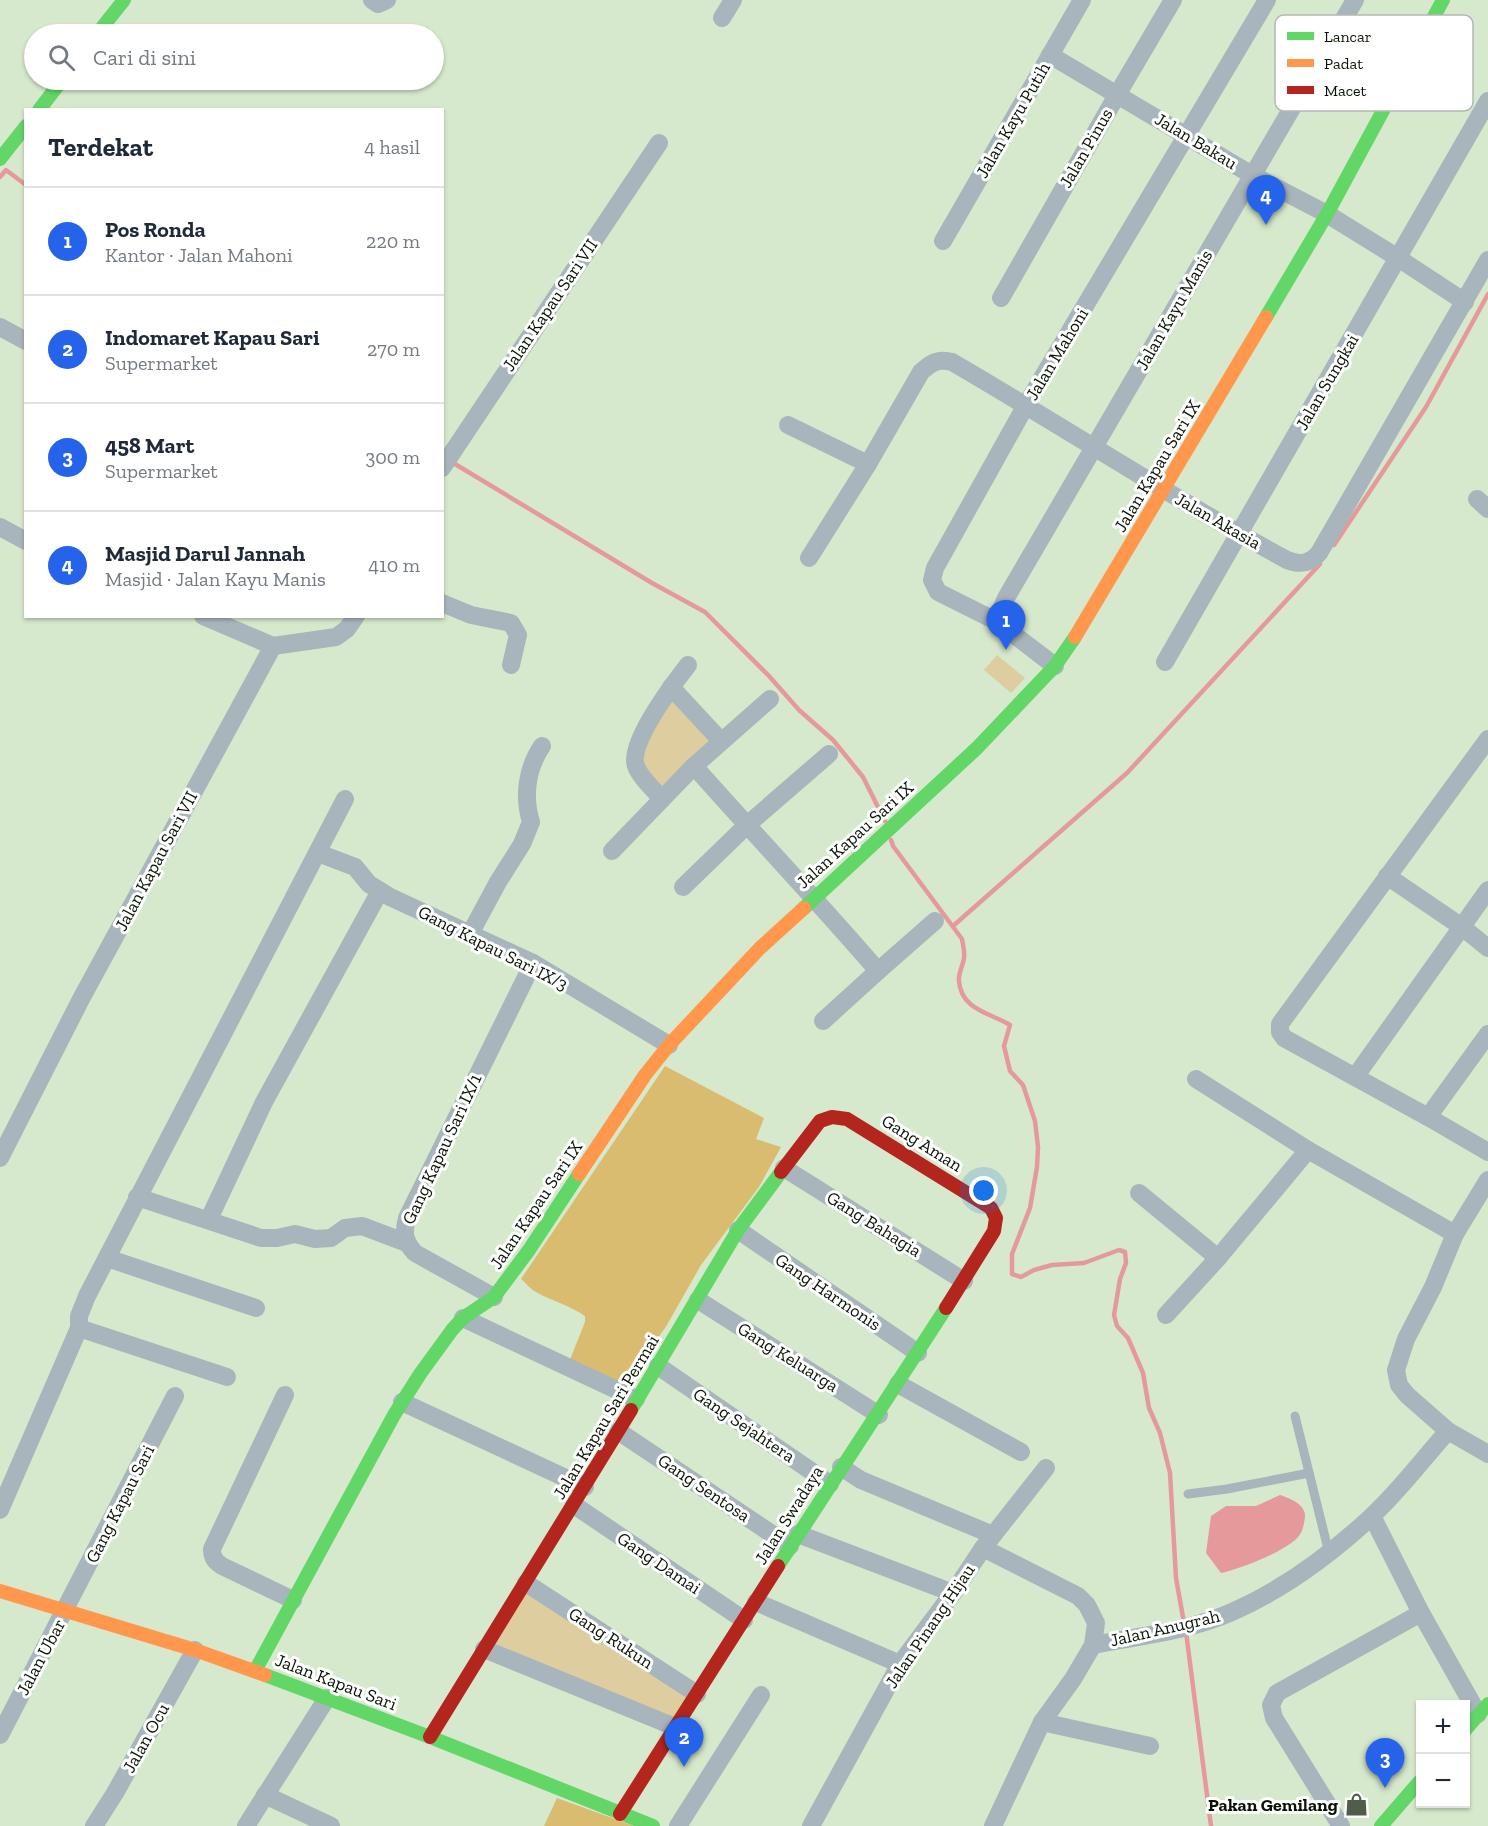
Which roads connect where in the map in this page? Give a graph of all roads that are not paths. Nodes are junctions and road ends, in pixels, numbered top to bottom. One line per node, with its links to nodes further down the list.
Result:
1 (124, 0): 13 (street)
2 (372, 0): 3 (street)
3 (387, 0)
4 (733, 0): 12 (street)
5 (1082, 0): 14 (street, Jalan Kayu Putih)
6 (1173, 0): 16 (street, Jalan Pinus)
7 (1267, 0): 22 (street, Jalan Mahoni)
8 (1355, 0): 10 (street, Jalan Kayu Manis)
9 (1443, 0): 11 (street, Jalan Kapau Sari IX)
10 (1346, 15)
11 (1435, 15)
12 (722, 18)
13 (105, 24)
14 (1050, 55): 16 (street, Jalan Bakau); 27 (street, Jalan Kayu Putih)
15 (54, 90): 18 (street)
16 (1117, 95): 22 (street, Jalan Bakau); 30 (street, Jalan Pinus)
17 (1488, 101): 28 (street, Jalan Sungkai)
18 (41, 108)
19 (1290, 111): 25 (street, Jalan Kayu Manis)
20 (1383, 111): 26 (street, Jalan Kapau Sari IX)
21 (24, 129): 24 (street)
22 (1186, 135): 25 (street, Jalan Bakau); 34 (street, Jalan Mahoni)
23 (659, 143): 38 (street, Jalan Kapau Sari VII)
24 (0, 159)
25 (1252, 175): 26 (street, Jalan Bakau); 36 (street, Jalan Kayu Manis)
26 (1327, 214): 28 (street, Jalan Bakau); 39 (street, Jalan Kapau Sari IX)
27 (943, 241)
28 (1398, 258): 31 (street, Jalan Bakau); 41 (street, Jalan Sungkai)
29 (1488, 260): 31 (street, Jalan Akasia)
30 (1001, 298)
31 (1465, 302): 41 (street, Jalan Akasia)
32 (0, 327): 33 (street)
33 (24, 340)
34 (1026, 405): 36 (street, Jalan Akasia); 37 (street, Jalan Akasia); 47 (street, Jalan Mahoni)
35 (788, 425): 37 (street)
36 (1095, 447): 39 (street, Jalan Akasia); 47 (street, Jalan Kayu Manis)
37 (868, 464): 43 (street, Jalan Akasia)
38 (444, 465)
39 (1163, 489): 41 (street, Jalan Akasia); 52 (street, Jalan Kapau Sari IX)
40 (0, 527): 42 (street)
41 (1239, 534): 49 (street, Jalan Sungkai)
42 (24, 540)
43 (809, 558)
44 (444, 604): 50 (street)
45 (208, 618): 48 (street)
46 (355, 618): 48 (street)
47 (996, 621): 52 (street, Jalan Mahoni)
48 (273, 646): 85 (street, Jalan Kapau Sari VII)
49 (1165, 662)
50 (511, 664)
51 (688, 665): 53 (street)
52 (1055, 666): 69 (street, Jalan Kapau Sari IX)
53 (671, 687): 56 (street); 60 (street)
54 (770, 699): 56 (street)
55 (1488, 738): 65 (street)
56 (721, 741): 59 (street)
57 (543, 746): 72 (street)
58 (830, 754): 62 (street)
59 (694, 766): 60 (street); 62 (street)
60 (662, 799): 63 (street)
61 (345, 800): 64 (street)
62 (747, 825): 66 (street); 69 (street)
63 (612, 851)
64 (318, 853): 68 (street, Gang Kapau Sari IX/3); 89 (street)
65 (1387, 876): 71 (street); 79 (street)
66 (683, 887)
67 (1488, 890): 71 (street)
68 (380, 891): 72 (street, Gang Kapau Sari IX/3); 90 (street)
69 (814, 896): 75 (street); 78 (street, Jalan Kapau Sari IX)
70 (935, 921): 75 (street)
71 (1461, 927): 73 (street); 79 (street)
72 (470, 934): 74 (street, Gang Kapau Sari IX/3)
73 (1488, 948)
74 (533, 963): 78 (street, Gang Kapau Sari IX/3); 94 (street, Gang Kapau Sari IX/1)
75 (878, 971): 76 (street)
76 (823, 1020)
77 (1488, 1034): 81 (street)
78 (669, 1045): 98 (street, Jalan Kapau Sari IX)
79 (1355, 1077): 81 (street)
80 (1196, 1079): 83 (street)
81 (1428, 1117): 84 (street)
82 (820, 1121): 86 (street, Jalan Kapau Sari Permai); 93 (street, Gang Aman)
83 (1308, 1150): 92 (street); 96 (street)
84 (1488, 1152)
85 (1, 1156)
86 (784, 1168): 91 (street, Jalan Kapau Sari Permai); 97 (street, Gang Bahagia)
87 (1488, 1180): 92 (street)
88 (1139, 1193): 96 (street)
89 (137, 1197): 90 (street); 95 (street)
90 (209, 1219): 94 (street)
91 (738, 1230): 99 (street, Jalan Kapau Sari Permai); 104 (street, Gang Harmonis)
92 (1455, 1234): 115 (street)
93 (991, 1236): 97 (street, Jalan Swadaya)
94 (406, 1243): 98 (street, Gang Kapau Sari IX/1)
95 (107, 1257): 100 (street); 103 (street)
96 (1218, 1258): 101 (street)
97 (964, 1281): 104 (street, Jalan Swadaya)
98 (494, 1297): 102 (street, Jalan Kapau Sari IX)
99 (698, 1300): 105 (street, Jalan Kapau Sari Permai); 112 (street, Gang Keluarga)
100 (256, 1308)
101 (1166, 1315)
102 (464, 1318): 110 (street); 111 (street, Jalan Kapau Sari IX)
103 (79, 1328): 106 (street); 125 (street)
104 (918, 1353): 107 (street, Jalan Swadaya)
105 (658, 1366): 110 (street, Jalan Kapau Sari Permai); 121 (street, Gang Sejahtera)
106 (227, 1377)
107 (898, 1384): 112 (street, Jalan Swadaya); 116 (street)
108 (285, 1395): 133 (street)
109 (175, 1396): 135 (street, Gang Kapau Sari)
110 (636, 1399): 114 (street, Jalan Kapau Sari Permai)
111 (402, 1402): 122 (street); 133 (street, Jalan Kapau Sari IX)
112 (879, 1415): 118 (street, Jalan Swadaya)
113 (1295, 1416): 120 (lane)
114 (618, 1431): 122 (street, Jalan Kapau Sari Permai); 127 (street, Gang Sentosa)
115 (1448, 1431): 117 (street); 126 (street, Jalan Anugrah)
116 (1021, 1452)
117 (1488, 1454)
118 (841, 1467): 121 (street, Jalan Swadaya); 128 (street)
119 (1046, 1468): 128 (street, Jalan Pinang Hijau)
120 (1309, 1473): 123 (lane); 129 (lane)
121 (830, 1484): 127 (street, Jalan Swadaya)
122 (585, 1487): 124 (street, Jalan Kapau Sari Permai)
123 (1188, 1494)
124 (574, 1505): 130 (street, Jalan Kapau Sari Permai); 137 (street, Gang Damai)
125 (0, 1510)
126 (1372, 1516): 129 (street, Jalan Anugrah); 136 (street)
127 (794, 1540): 132 (street, Gang Sentosa); 134 (street, Jalan Swadaya)
128 (988, 1542): 132 (street, Jalan Pinang Hijau); 138 (street)
129 (1329, 1553): 138 (street, Jalan Anugrah)
130 (525, 1583): 140 (street, Jalan Kapau Sari Permai); 143 (street, Gang Rukun)
131 (0, 1591): 135 (street, Jalan Kapau Sari)
132 (953, 1593): 141 (street, Jalan Pinang Hijau)
133 (293, 1600): 142 (street, Jalan Kapau Sari IX)
134 (756, 1602): 137 (street, Jalan Swadaya); 141 (street)
135 (65, 1611): 139 (street, Jalan Kapau Sari); 150 (street, Jalan Ubar)
136 (1421, 1613): 146 (street); 163 (street)
137 (744, 1620): 143 (street, Jalan Swadaya)
138 (1093, 1645): 147 (street, Jalan Anugrah)
139 (195, 1650): 142 (street, Jalan Kapau Sari); 156 (street, Jalan Ocu)
140 (484, 1650): 149 (street); 151 (street, Jalan Kapau Sari Permai)
141 (900, 1664): 161 (street, Jalan Pinang Hijau)
142 (255, 1671): 145 (street, Jalan Kapau Sari)
143 (697, 1694): 149 (street, Jalan Swadaya)
144 (761, 1695): 160 (street)
145 (327, 1698): 151 (street, Jalan Kapau Sari); 154 (street)
146 (1483, 1709): 148 (street)
147 (1042, 1722): 152 (street); 162 (street, Jalan Anugrah)
148 (1470, 1724)
149 (675, 1727): 155 (street, Jalan Swadaya)
150 (0, 1735)
151 (430, 1737): 155 (street, Jalan Kapau Sari)
152 (1150, 1746)
153 (1416, 1785): 164 (street)
154 (265, 1795): 157 (street); 158 (street)
155 (620, 1814): 159 (street, Jalan Kapau Sari)
156 (94, 1826)
157 (246, 1826)
158 (331, 1826)
159 (653, 1826)
160 (678, 1826)
161 (811, 1826)
162 (993, 1826)
163 (1341, 1826)
164 (1381, 1826)

